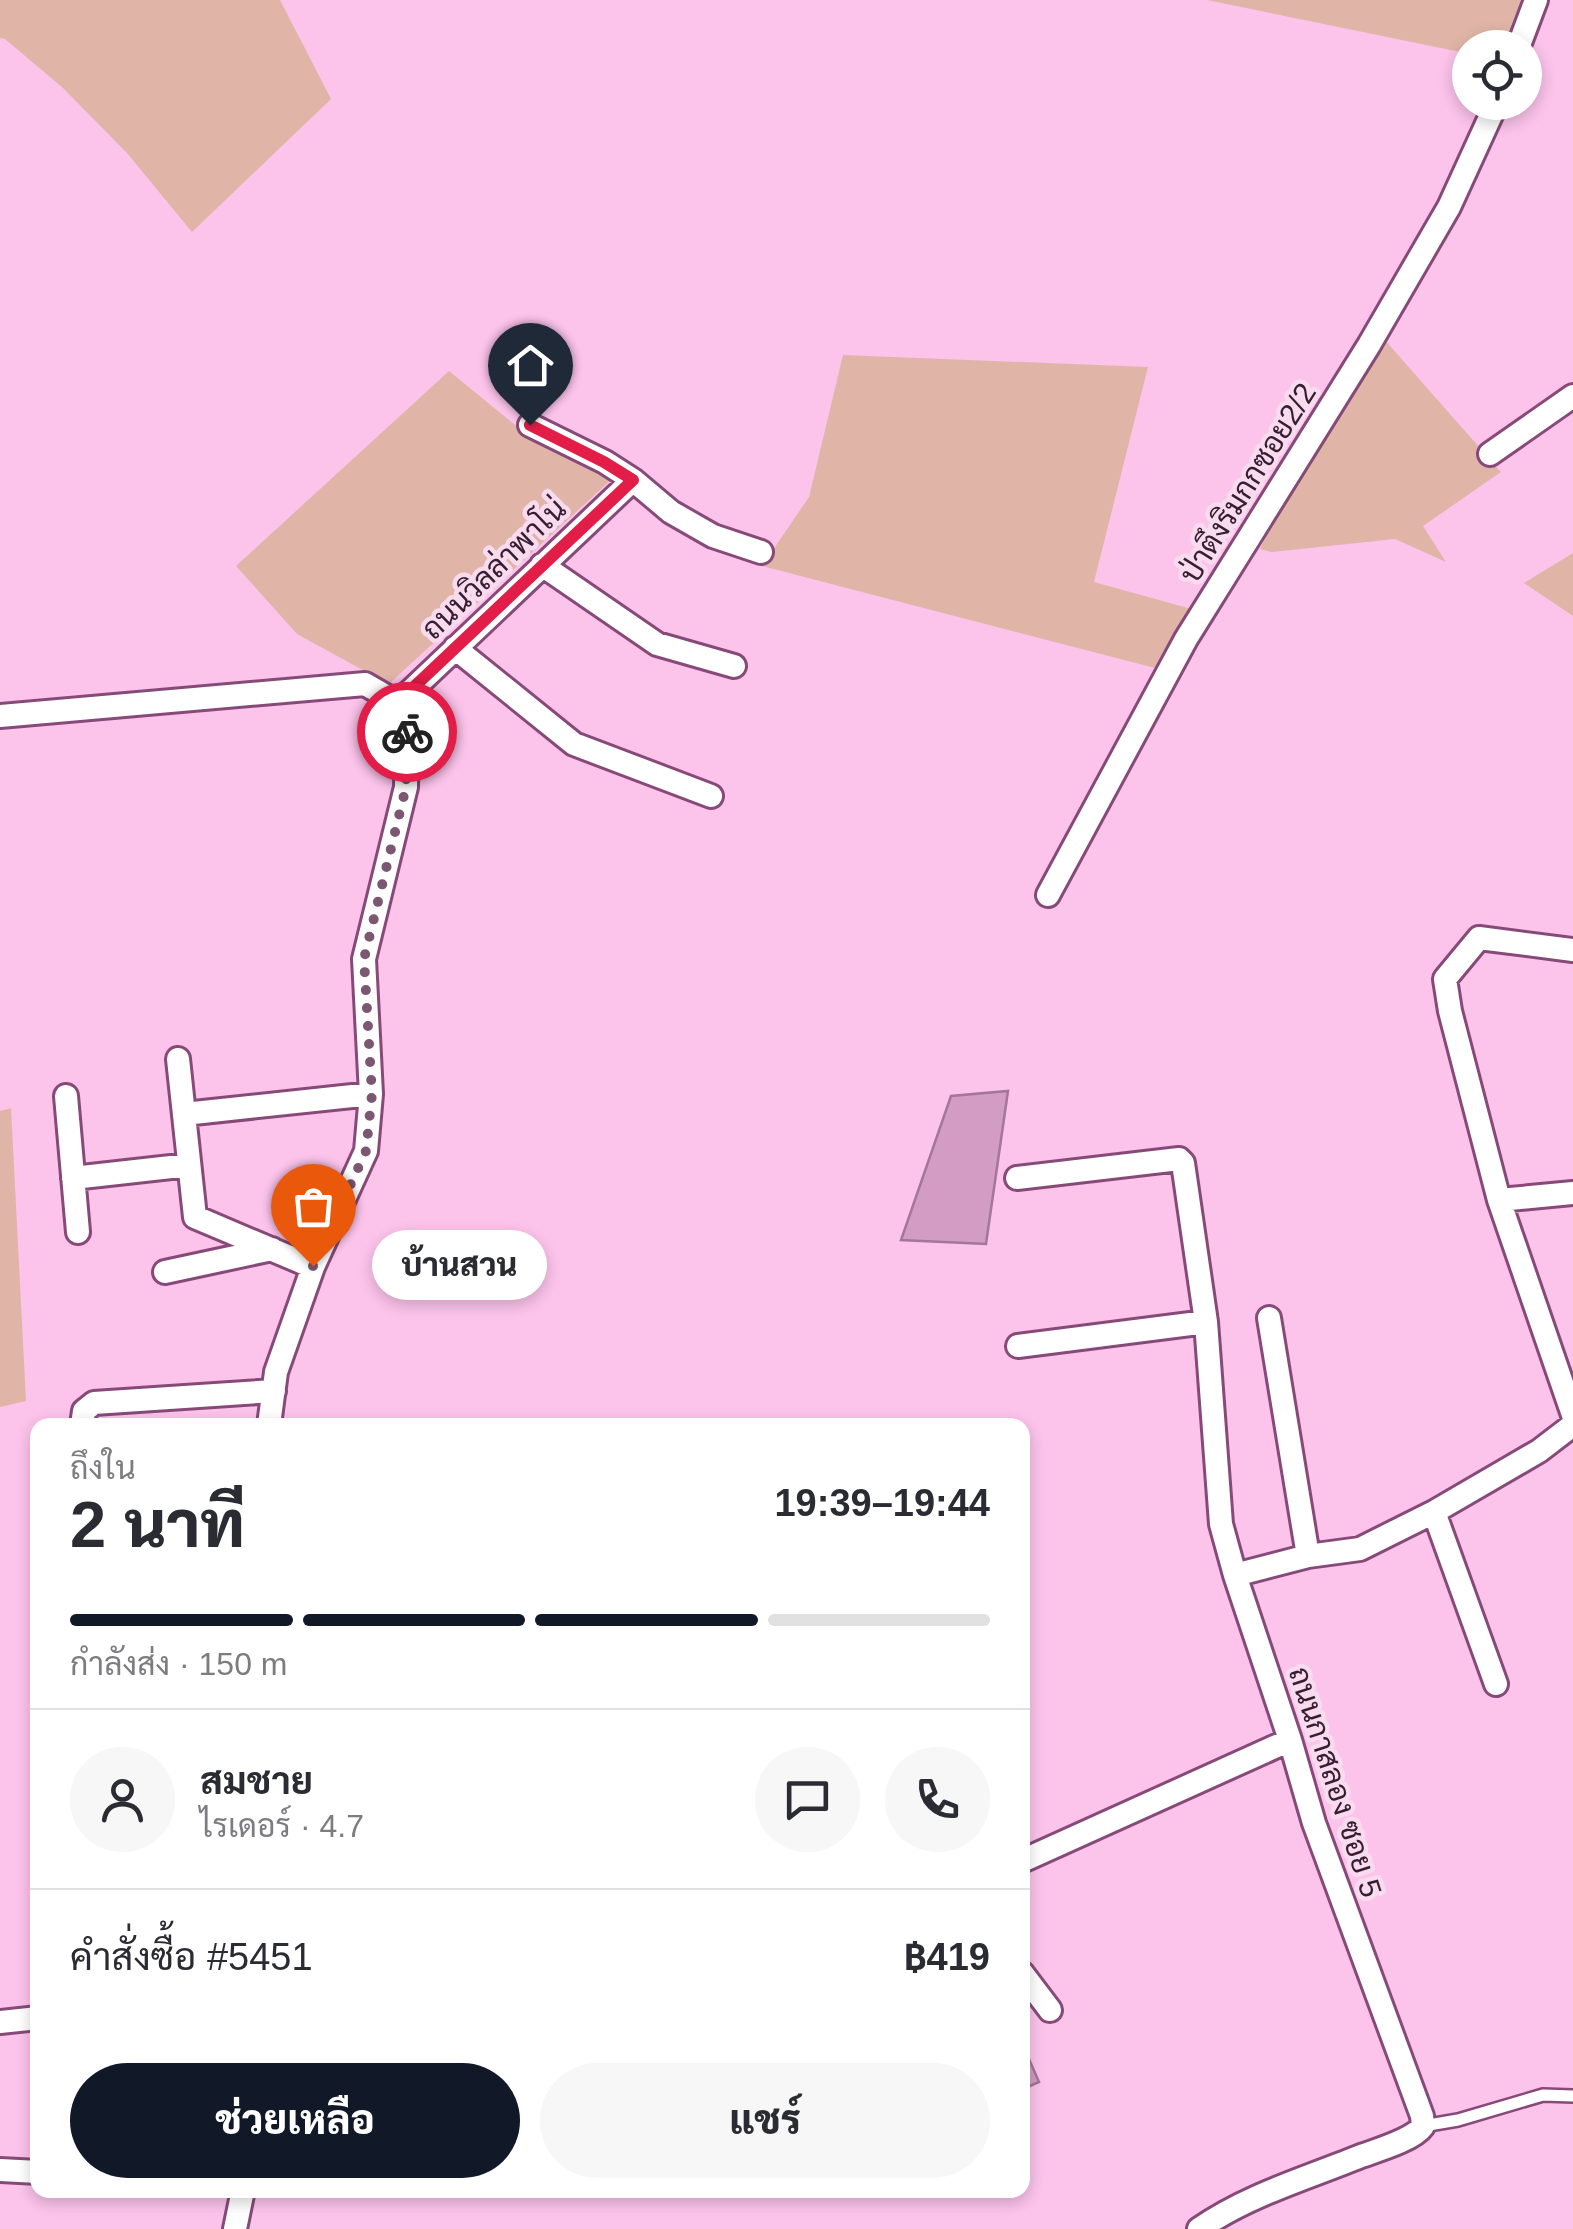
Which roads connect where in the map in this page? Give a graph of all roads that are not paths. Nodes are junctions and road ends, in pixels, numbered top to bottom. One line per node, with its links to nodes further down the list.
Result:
1 (1536, 0): 2 (street)
2 (1525, 30)
3 (1489, 120): 15 (street, ป่าตึงริมกกซอย2/2)
4 (1573, 396): 6 (street)
5 (530, 425): 7 (street)
6 (1490, 454)
7 (633, 480): 8 (street); 9 (street, ถนนวิลล่าพาโน่)
8 (761, 552)
9 (542, 565): 10 (street, ถนนวิลล่าพาโน่); 11 (street)
10 (455, 648): 12 (street, ถนนวิลล่าพาโน่); 14 (street)
11 (734, 666)
12 (398, 702): 13 (street); 18 (street)
13 (0, 716)
14 (711, 796)
15 (1048, 894)
16 (1573, 950): 25 (street)
17 (178, 1059): 20 (street)
18 (372, 1094): 20 (street); 28 (street)
19 (66, 1096): 22 (street)
20 (184, 1114): 21 (street)
21 (189, 1165): 22 (street); 27 (street)
22 (73, 1178): 26 (street)
23 (1017, 1178): 31 (street, ถนนกาสลอง ซอย 5)
24 (1573, 1193): 25 (street)
25 (1499, 1200): 34 (street)
26 (78, 1232)
27 (272, 1250): 28 (street); 29 (street)
28 (313, 1266): 33 (street)
29 (165, 1272)
30 (1269, 1318): 39 (street)
31 (1206, 1322): 32 (street); 40 (street, ถนนกาสลอง ซอย 5)
32 (1018, 1346)
33 (274, 1391): 35 (street); 36 (street)
34 (1573, 1414)
35 (83, 1418)
36 (271, 1418)
37 (1573, 1425): 38 (street)
38 (1434, 1512): 39 (street); 41 (street)
39 (1308, 1556): 40 (street)
40 (1236, 1575): 42 (street, ถนนกาสลอง ซอย 5)
41 (1496, 1684)
42 (1290, 1740): 43 (street); 49 (street, ถนนกาสลอง ซอย 5)
43 (1030, 1857)
44 (1030, 1984): 45 (street)
45 (1050, 2010)
46 (30, 2019): 47 (street)
47 (0, 2022)
48 (1573, 2096): 49 (lane)
49 (1423, 2126): 54 (street)
50 (0, 2170): 51 (street)
51 (30, 2172)
52 (241, 2198): 53 (street)
53 (235, 2229)
54 (1199, 2229)

